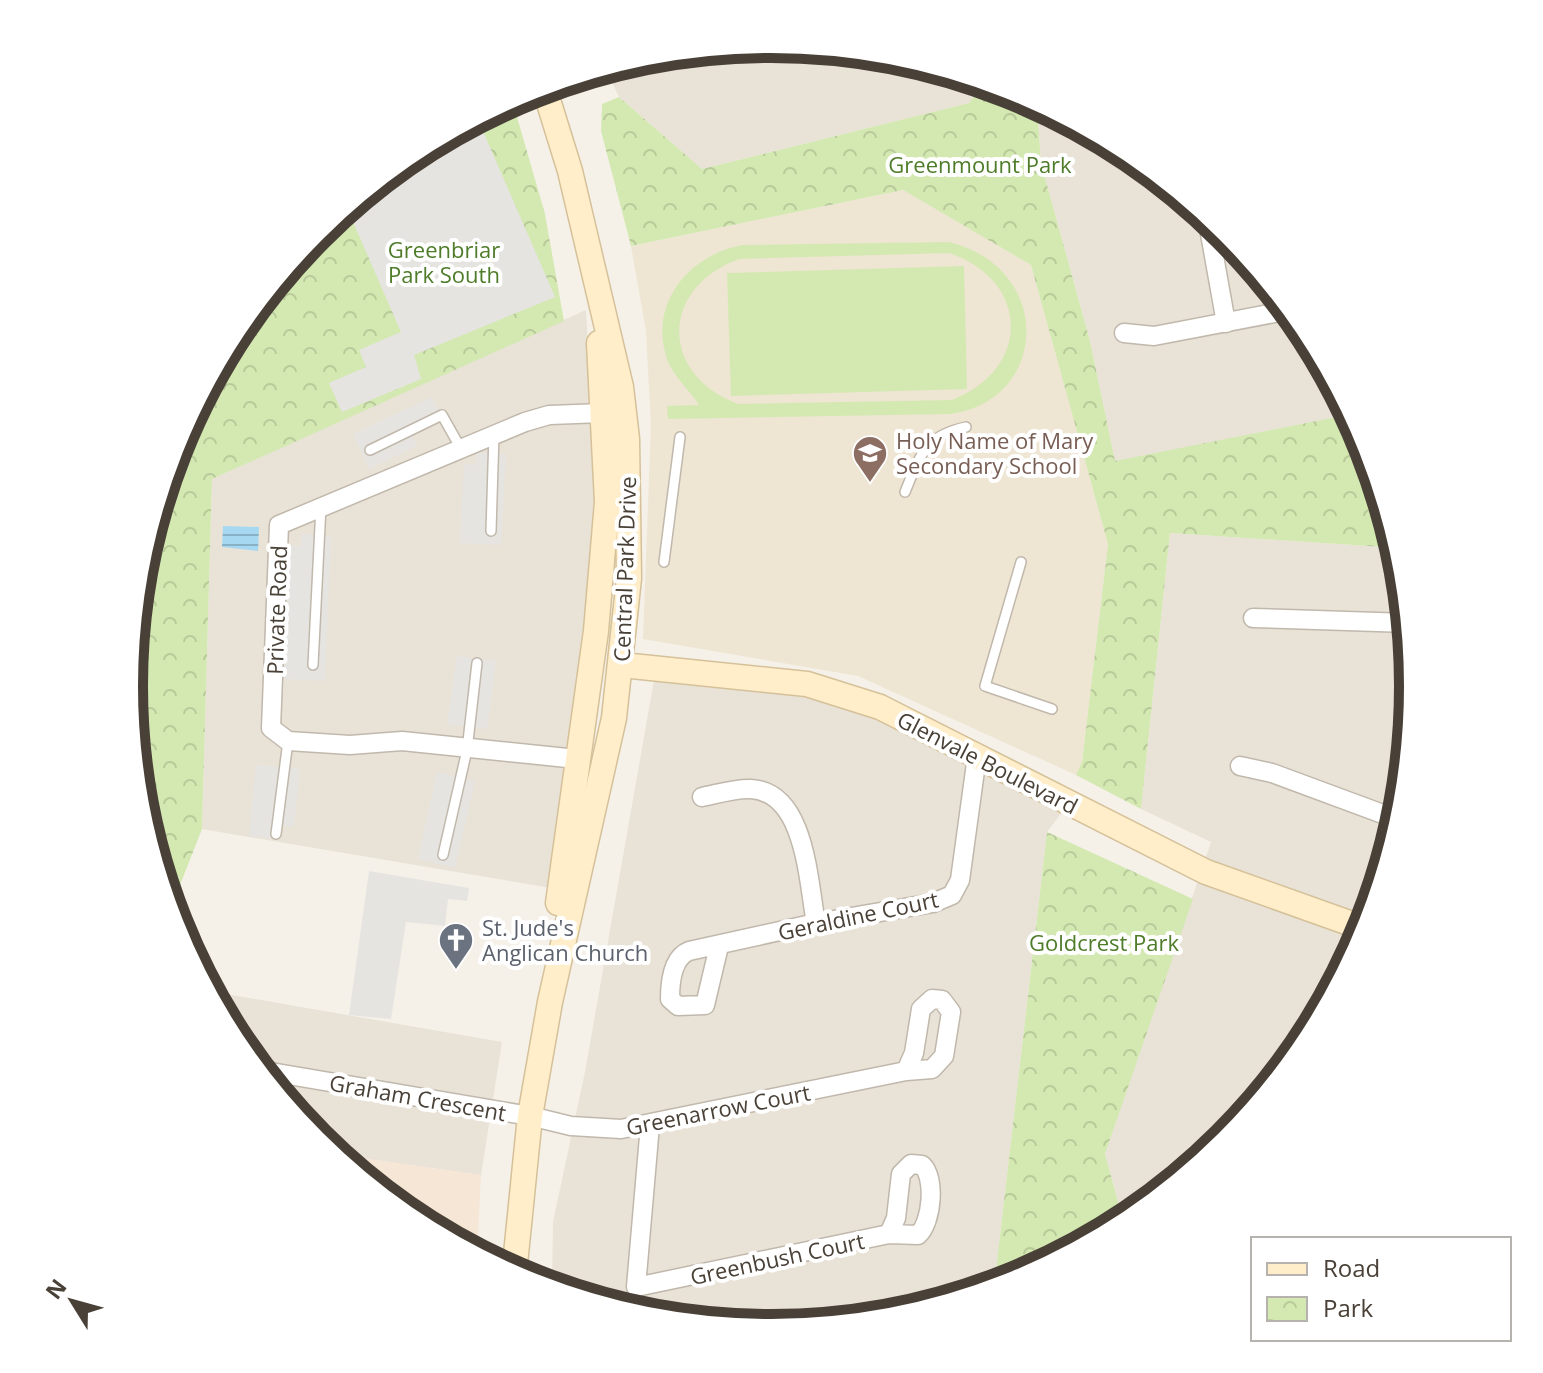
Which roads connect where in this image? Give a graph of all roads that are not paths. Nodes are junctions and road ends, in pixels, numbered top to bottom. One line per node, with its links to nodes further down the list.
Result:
1 (548, 99): 3 (street, Central Park Drive)
2 (1211, 237): 5 (street)
3 (596, 276): 7 (street, Central Park Drive); 23 (street, Central Park Drive)
4 (1276, 313): 5 (street)
5 (1226, 323): 6 (street)
6 (1124, 333)
7 (603, 413): 9 (street, Private Road); 20 (street, Central Park Drive)
8 (966, 427): 13 (lane)
9 (494, 434): 11 (street, Private Road); 15 (lane)
10 (680, 437): 16 (lane)
11 (460, 447): 12 (lane); 14 (street, Private Road)
12 (370, 450)
13 (905, 492)
14 (321, 506): 22 (lane); 25 (street, Private Road)
15 (491, 531)
16 (664, 562)
17 (1021, 562): 24 (lane)
18 (1253, 618): 19 (street)
19 (1397, 623)
20 (592, 661): 23 (street, Glenvale Boulevard); 28 (street, Central Park Drive)
21 (477, 663): 26 (lane)
22 (313, 665)
23 (622, 665): 27 (street, Glenvale Boulevard); 37 (street, Central Park Drive)
24 (1052, 709)
25 (288, 741): 26 (street); 32 (lane)
26 (467, 750): 28 (street); 33 (lane)
27 (977, 756): 34 (street, Geraldine Court); 35 (street, Glenvale Boulevard)
28 (577, 759): 37 (street, Central Park Drive)
29 (1240, 766): 31 (street)
30 (702, 797): 34 (street)
31 (1387, 815)
32 (276, 834)
33 (443, 855)
34 (816, 923): 36 (street, Geraldine Court)
35 (1353, 924)
36 (719, 946)
37 (550, 1002): 40 (street, Central Park Drive)
38 (906, 1071): 41 (street, Greenarrow Court)
39 (276, 1073): 40 (street, Graham Crescent)
40 (530, 1116): 41 (street, Greenarrow Court); 43 (street, Central Park Drive)
41 (650, 1125): 42 (street, Greenbush Court)
42 (889, 1234)
43 (515, 1260)

